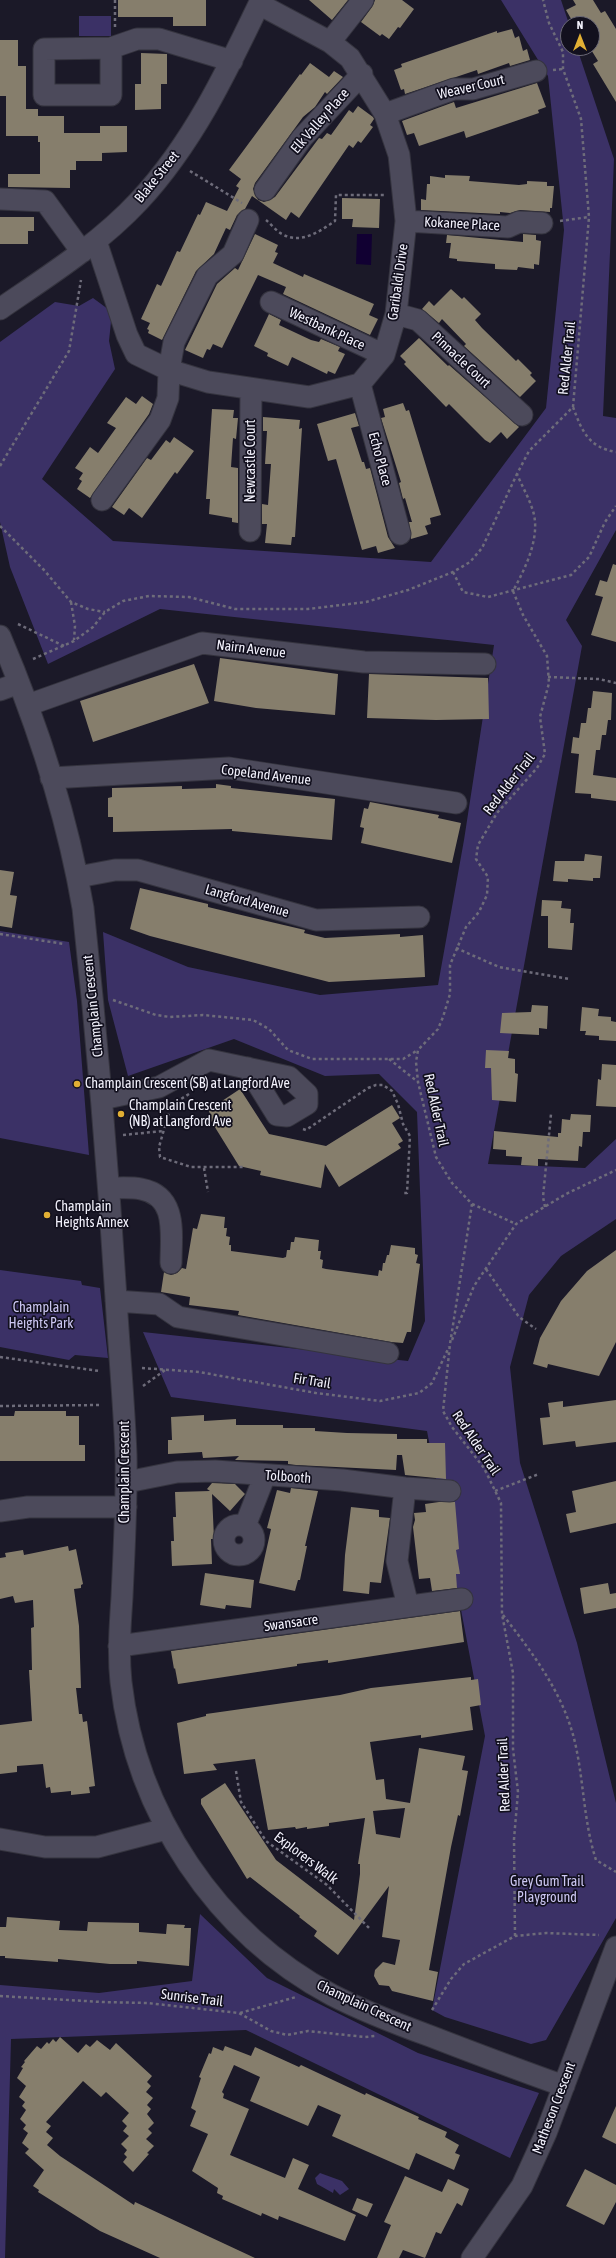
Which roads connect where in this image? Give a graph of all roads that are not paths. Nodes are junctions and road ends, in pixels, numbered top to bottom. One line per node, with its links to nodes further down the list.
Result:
1 (363, 0): 3 (street)
2 (260, 2): 3 (street, Garibaldi Drive); 5 (street, Blake Street)
3 (330, 42): 7 (street, Garibaldi Drive)
4 (114, 47): 5 (street)
5 (232, 61): 14 (street, Blake Street)
6 (536, 71): 8 (street, Weaver Court)
7 (362, 74): 8 (street, Garibaldi Drive); 9 (street, Elk Valley Place)
8 (385, 114): 12 (street, Garibaldi Drive)
9 (266, 190)
10 (0, 199): 14 (street)
11 (252, 214): 19 (street)
12 (406, 221): 13 (street, Kokanee Place); 17 (street, Garibaldi Drive)
13 (542, 223)
14 (89, 247): 16 (street, Blake Street); 19 (street)
15 (271, 302): 18 (street, Westbank Place)
16 (0, 309)
17 (396, 314): 18 (street, Garibaldi Drive); 22 (street, Pinnacle Court)
18 (384, 355): 20 (street, Garibaldi Drive)
19 (169, 370): 21 (street); 23 (street)
20 (360, 384): 21 (street); 25 (street, Echo Place)
21 (251, 390): 24 (street, Newcastle Court)
22 (522, 415)
23 (102, 500)
24 (250, 531)
25 (400, 534)
26 (0, 636): 28 (street, Champlain Crescent)
27 (485, 664): 30 (street, Nairn Avenue)
28 (19, 683): 29 (street); 30 (street, Champlain Crescent)
29 (0, 690)
30 (28, 705): 31 (street, Champlain Crescent)
31 (51, 778): 32 (street, Copeland Avenue); 33 (street, Champlain Crescent)
32 (456, 803)
33 (78, 877): 34 (street, Langford Avenue); 36 (street, Champlain Crescent)
34 (419, 917)
35 (248, 1068): 36 (street)
36 (102, 1099): 37 (street, Champlain Crescent)
37 (110, 1188): 38 (street); 39 (street, Champlain Crescent)
38 (171, 1263)
39 (116, 1301): 40 (street); 42 (street, Champlain Crescent)
40 (388, 1353)
41 (265, 1476): 42 (street, Tolbooth); 43 (street, Tolbooth); 47 (street)
42 (127, 1482): 45 (street, Champlain Crescent)
43 (405, 1488): 44 (street, Tolbooth); 49 (street)
44 (450, 1491)
45 (126, 1507): 46 (street); 50 (street, Champlain Crescent)
46 (0, 1511)
47 (245, 1526)
48 (462, 1599): 49 (street, Swansacre)
49 (408, 1606): 50 (street, Swansacre)
50 (119, 1646): 51 (street, Champlain Crescent)
51 (166, 1829): 52 (street); 54 (street, Champlain Crescent)
52 (0, 1839)
53 (616, 1947): 54 (street, Matheson Crescent)
54 (564, 2086): 55 (street, Matheson Crescent)
55 (472, 2258)

